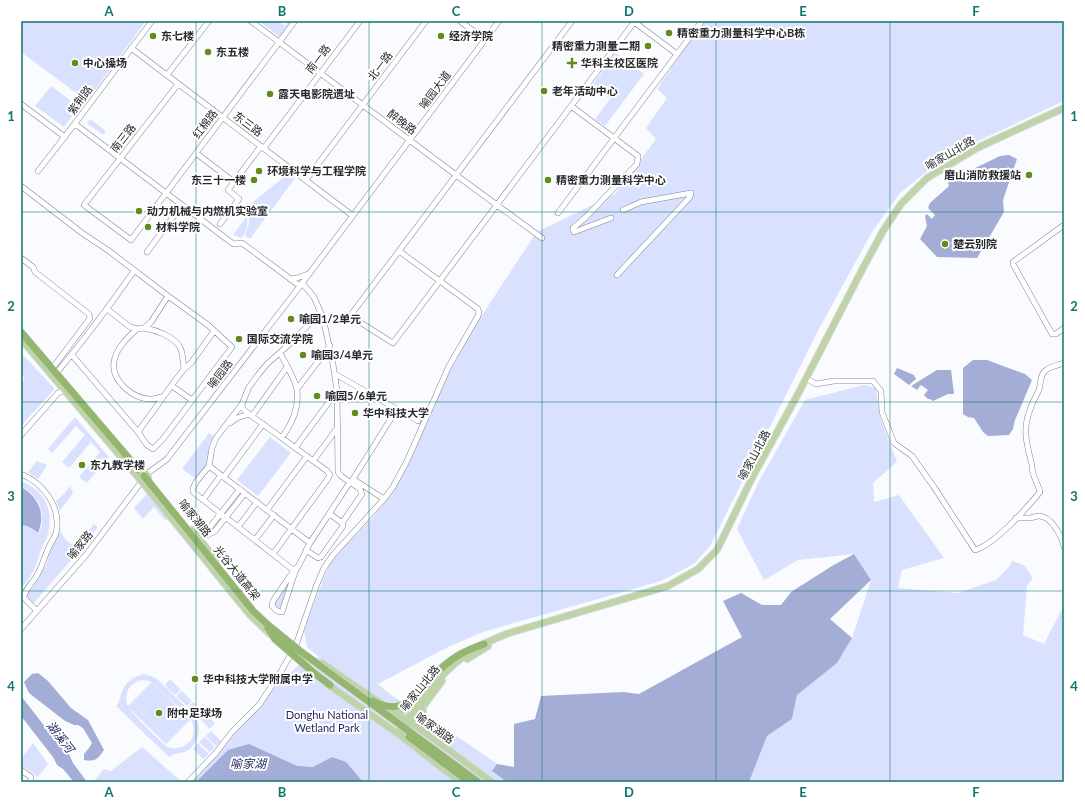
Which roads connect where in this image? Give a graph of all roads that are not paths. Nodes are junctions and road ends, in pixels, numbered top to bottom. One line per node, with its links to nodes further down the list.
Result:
1 (152, 21): 14 (street, 紫荆路)
2 (208, 21): 17 (street)
3 (251, 21): 13 (street, 醉晚路)
4 (295, 21): 13 (street, 红棉路)
5 (360, 21): 16 (street, 南一路)
6 (426, 21): 20 (street, 北一路)
7 (460, 21): 12 (street)
8 (499, 21): 12 (street, 喻园大道)
9 (572, 21): 33 (street)
10 (634, 21): 15 (street); 21 (street)
11 (702, 21): 15 (street)
12 (485, 40): 28 (street, 喻园大道)
13 (280, 42): 16 (street, 醉晚路); 24 (street, 红棉路)
14 (131, 48): 17 (street, 东三路); 25 (street, 紫荆路)
15 (677, 54): 27 (street)
16 (320, 73): 20 (street, 醉晚路); 29 (street, 南一路)
17 (167, 75): 18 (street, 东三路)
18 (178, 84): 24 (street, 东三路); 31 (street, 南三路)
19 (21, 104): 26 (street)
20 (363, 105): 28 (street, 醉晚路); 34 (street, 北一路)
21 (571, 106): 27 (street); 39 (street)
22 (1064, 108): 130 (main road, 喻家山北路)
23 (1064, 112): 76 (main road, 喻家山北路)
24 (223, 117): 29 (street, 东三路); 30 (street, 红棉路)
25 (75, 124): 26 (street, 紫荆路); 31 (street)
26 (65, 137): 32 (street, 紫荆路)
27 (614, 138): 41 (street); 43 (street)
28 (409, 140): 33 (street, 醉晚路); 42 (street, 喻园大道)
29 (262, 147): 34 (street, 东三路); 35 (street, 南一路)
30 (196, 153): 35 (street); 37 (street, 红棉路)
31 (120, 158): 37 (street); 47 (street, 南三路)
32 (38, 171)
33 (456, 175): 39 (street, 醉晚路); 48 (street)
34 (306, 180): 42 (street, 东三路)
35 (234, 182): 44 (street)
36 (21, 186): 51 (street)
37 (166, 193): 38 (street); 47 (street, 红棉路)
38 (182, 205): 49 (street); 54 (street)
39 (497, 205): 46 (street, 醉晚路); 55 (street)
40 (623, 210): 53 (street)
41 (558, 213)
42 (353, 216): 52 (street, 喻园大道)
43 (611, 218)
44 (220, 224)
45 (1064, 225): 62 (street)
46 (542, 238)
47 (131, 240)
48 (399, 251): 55 (street); 55 (street)
49 (147, 252)
50 (21, 258): 73 (street)
51 (134, 271): 57 (street); 58 (street)
52 (309, 273): 54 (street); 56 (street, 喻园大道)
53 (617, 275)
54 (290, 279): 56 (street)
55 (440, 281): 106 (street)
56 (301, 285): 59 (street); 97 (street, 喻园路)
57 (168, 296): 61 (street); 64 (street)
58 (107, 309): 63 (street); 70 (street)
59 (322, 316): 68 (street); 69 (street)
60 (21, 328): 73 (main road, 喻家湖路)
61 (144, 328): 63 (street); 74 (street)
62 (1064, 328)
63 (137, 329): 81 (street)
64 (214, 331): 74 (street); 82 (street)
65 (21, 332): 135 (highway, 光谷大道高架, bridge)
66 (21, 335): 128 (highway, 光谷大道高架, bridge)
67 (21, 339): 79 (main road, 喻家湖路)
68 (330, 346): 75 (street); 78 (street)
69 (280, 353): 72 (street); 83 (street)
70 (72, 355): 73 (street); 90 (street)
71 (1064, 363): 114 (street)
72 (287, 367): 78 (street); 85 (street)
73 (56, 369): 100 (main road, 喻家湖路, bridge)
74 (184, 369): 77 (street)
75 (335, 374): 80 (street); 84 (street)
76 (809, 380): 114 (street); 134 (main road, 喻家山北路)
77 (172, 386): 81 (street); 82 (street)
78 (297, 389): 92 (street)
79 (65, 390): 91 (street); 132 (main road, 喻家湖路, bridge)
80 (337, 391): 89 (street); 93 (street)
81 (166, 394): 90 (street)
82 (192, 400): 90 (street)
83 (242, 404): 85 (street); 88 (street)
84 (397, 409): 86 (street); 106 (street)
85 (250, 415): 87 (street); 88 (street)
86 (418, 421)
87 (263, 424): 92 (street); 102 (street)
88 (226, 426): 96 (street)
89 (338, 427): 95 (street); 98 (street)
90 (138, 432)
91 (21, 435)
92 (282, 437): 93 (street)
93 (295, 448): 94 (street)
94 (307, 456): 95 (street); 109 (street)
95 (313, 461): 101 (street)
96 (209, 466): 102 (street); 107 (street)
97 (151, 470): 100 (street, 喻家路)
98 (338, 472): 101 (street); 103 (street)
99 (21, 474): 127 (street)
100 (146, 475): 120 (main road, 喻家湖路, bridge); 127 (street, 喻家路)
101 (330, 475): 117 (street)
102 (222, 476): 104 (street); 107 (street)
103 (350, 482): 111 (street); 115 (street)
104 (240, 489): 105 (street); 110 (street)
105 (245, 493): 108 (street); 113 (street)
106 (384, 499): 131 (street)
107 (203, 500): 110 (street)
108 (257, 502): 109 (street); 116 (street)
109 (267, 510): 112 (street)
110 (220, 514): 113 (street); 118 (street)
111 (330, 514): 115 (street); 121 (street)
112 (274, 515): 117 (street); 119 (street)
113 (225, 518): 116 (street); 118 (street)
114 (1016, 518): 122 (street)
115 (342, 523): 123 (street)
116 (238, 527): 119 (street)
117 (292, 528): 121 (street); 124 (street)
118 (208, 535): 120 (street)
119 (255, 540): 124 (street)
120 (201, 541): 131 (main road, 喻家湖路)
121 (310, 543): 123 (street)
122 (1064, 547)
123 (306, 550): 125 (street)
124 (273, 554): 126 (street)
125 (298, 566): 126 (street); 126 (street)
126 (292, 569)
127 (36, 612): 129 (street, 喻家路)
128 (267, 626): 133 (highway, bridge); 144 (highway, 光谷大道高架, bridge)
129 (21, 629)
130 (484, 644): 134 (main road, 喻家山北路); 135 (highway, bridge)
131 (296, 645): 132 (street); 136 (main road, 喻家湖路)
132 (290, 654): 133 (main road, 喻家湖路); 142 (street)
133 (330, 685): 138 (main road, 喻家湖路)
134 (434, 687): 136 (main road); 137 (main road, 喻家山北路); 139 (main road)
135 (354, 691): 145 (highway, 光谷大道高架, bridge)
136 (390, 709): 137 (main road, 喻家湖路)
137 (409, 722): 138 (main road, 喻家山北路); 139 (main road, 喻家湖路)
138 (399, 734): 143 (main road, 喻家湖路)
139 (427, 734): 146 (main road, 喻家湖路)
140 (21, 770): 141 (street)
141 (30, 782)
142 (188, 782)
143 (460, 782)
144 (469, 782)
145 (478, 782)
146 (492, 782)

